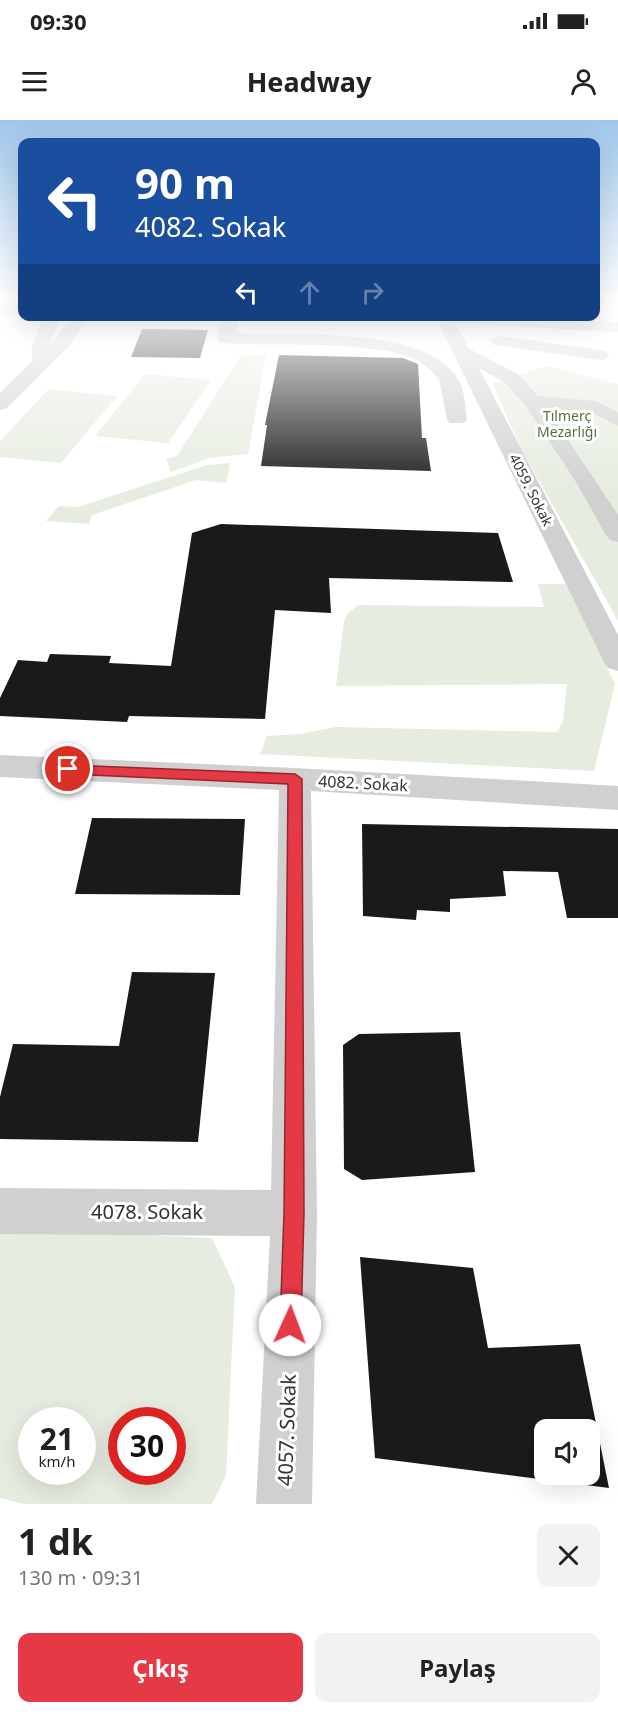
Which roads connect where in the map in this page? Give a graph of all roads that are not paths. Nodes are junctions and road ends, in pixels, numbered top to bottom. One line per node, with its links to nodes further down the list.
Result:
1 (38, 365): 8 (street)
2 (35, 366): 6 (street)
3 (434, 366): 9 (street)
4 (477, 366): 12 (street, 4059. Sokak)
5 (497, 366): 7 (street)
6 (12, 371)
7 (532, 401): 10 (street); 11 (street)
8 (0, 404)
9 (457, 419)
10 (618, 420)
11 (618, 535)
12 (618, 662)
13 (0, 766): 14 (street, 4082. Sokak)
14 (295, 779): 15 (street, 4082. Sokak); 17 (street, 4057. Sokak)
15 (618, 798)
16 (0, 1211): 17 (street, 4078. Sokak)
17 (294, 1213): 18 (street, 4057. Sokak)
18 (284, 1504)

